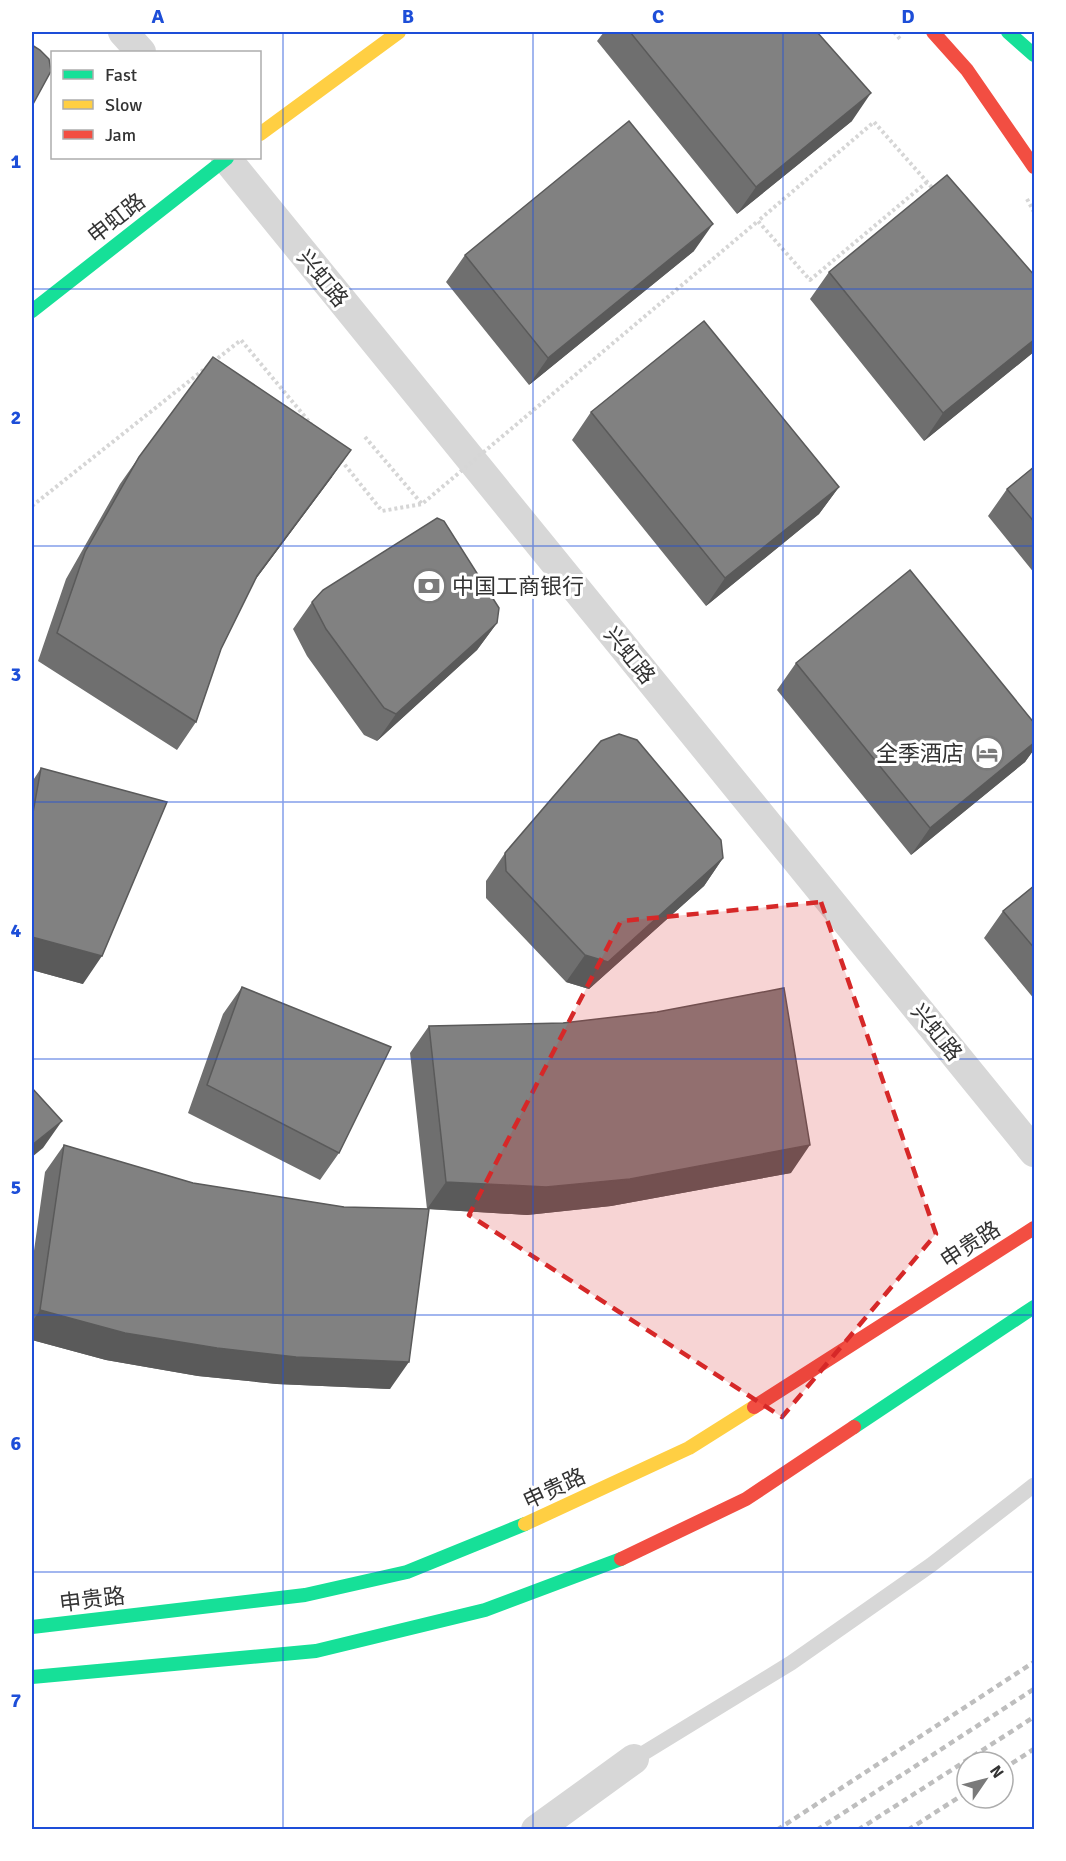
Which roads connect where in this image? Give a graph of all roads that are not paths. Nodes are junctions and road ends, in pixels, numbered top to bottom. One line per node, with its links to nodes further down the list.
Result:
1 (123, 32): 5 (street)
2 (399, 32): 7 (main road)
3 (933, 32): 10 (main road)
4 (1009, 33): 6 (main road)
5 (140, 51)
6 (1035, 55)
7 (261, 133)
8 (225, 159): 11 (main road, 申虹路)
9 (227, 159): 12 (street, 兴虹路)
10 (1035, 167)
11 (32, 311)
12 (1035, 1152)
13 (1035, 1228): 16 (main road, 申贵路)
14 (1035, 1307): 17 (main road)
15 (1035, 1485): 18 (lane)
16 (32, 1627)
17 (32, 1677)
18 (634, 1758): 19 (street)
19 (536, 1830)

